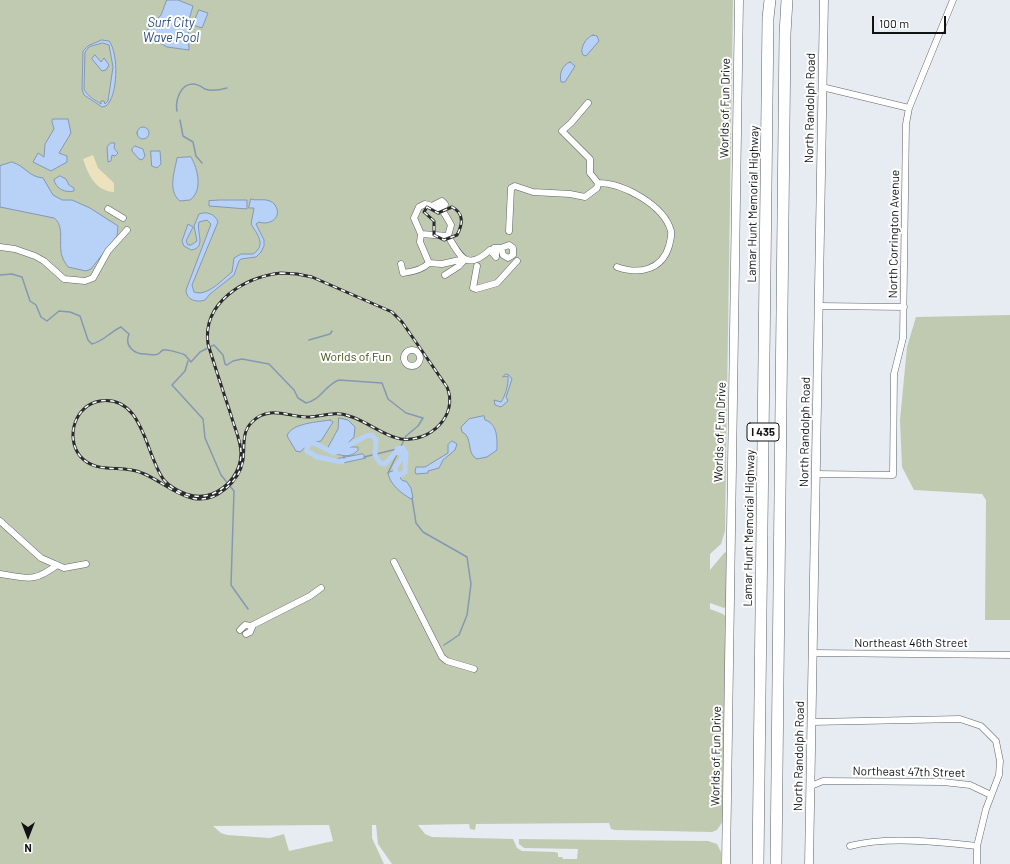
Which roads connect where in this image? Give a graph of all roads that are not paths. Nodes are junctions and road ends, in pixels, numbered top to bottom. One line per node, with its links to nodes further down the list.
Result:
1 (739, 0): 49 (main road, Worlds of Fun Drive)
2 (770, 0): 50 (highway, Lamar Hunt Memorial Highway / I 435)
3 (787, 0): 51 (highway, I 435)
4 (824, 0): 6 (main road, North Randolph Road)
5 (953, 0): 8 (street, North Corrington Avenue)
6 (822, 88): 8 (street); 27 (main road, North Randolph Road)
7 (588, 103): 9 (street)
8 (909, 108): 28 (street, North Corrington Avenue)
9 (598, 183): 13 (street); 25 (street)
10 (108, 209): 11 (street)
11 (123, 218)
12 (127, 230): 16 (street)
13 (509, 231)
14 (421, 234): 15 (street); 15 (street); 22 (street)
15 (448, 236): 18 (street)
16 (0, 247)
17 (494, 248): 19 (street)
18 (464, 259): 20 (street); 22 (street); 26 (street)
19 (479, 259): 20 (street); 24 (street)
20 (472, 261): 24 (street)
21 (517, 262): 24 (street)
22 (429, 263): 23 (street)
23 (401, 264)
24 (477, 266)
25 (618, 267)
26 (445, 275)
27 (819, 306): 28 (street); 29 (main road, North Randolph Road)
28 (904, 307): 29 (street, North Corrington Avenue)
29 (816, 474): 39 (main road, North Randolph Road)
30 (0, 521): 33 (street)
31 (394, 562): 41 (street)
32 (86, 564): 33 (street)
33 (57, 565): 34 (street)
34 (0, 574)
35 (321, 588): 36 (street)
36 (252, 626): 37 (street); 38 (street)
37 (240, 630)
38 (246, 634)
39 (813, 653): 40 (street, Northeast 46th Street); 42 (main road, North Randolph Road)
40 (1010, 655)
41 (474, 669)
42 (812, 722): 43 (main road, North Randolph Road); 46 (street)
43 (811, 776): 44 (street, Northeast 47th Street); 45 (main road, North Randolph Road)
44 (823, 782): 45 (street, Northeast 47th Street); 46 (street, Northeast 47th Street)
45 (811, 786): 52 (main road, North Randolph Road)
46 (991, 795): 48 (street)
47 (850, 846): 48 (street)
48 (978, 846): 53 (street)
49 (726, 864)
50 (758, 864)
51 (776, 864)
52 (809, 864)
53 (977, 864)

